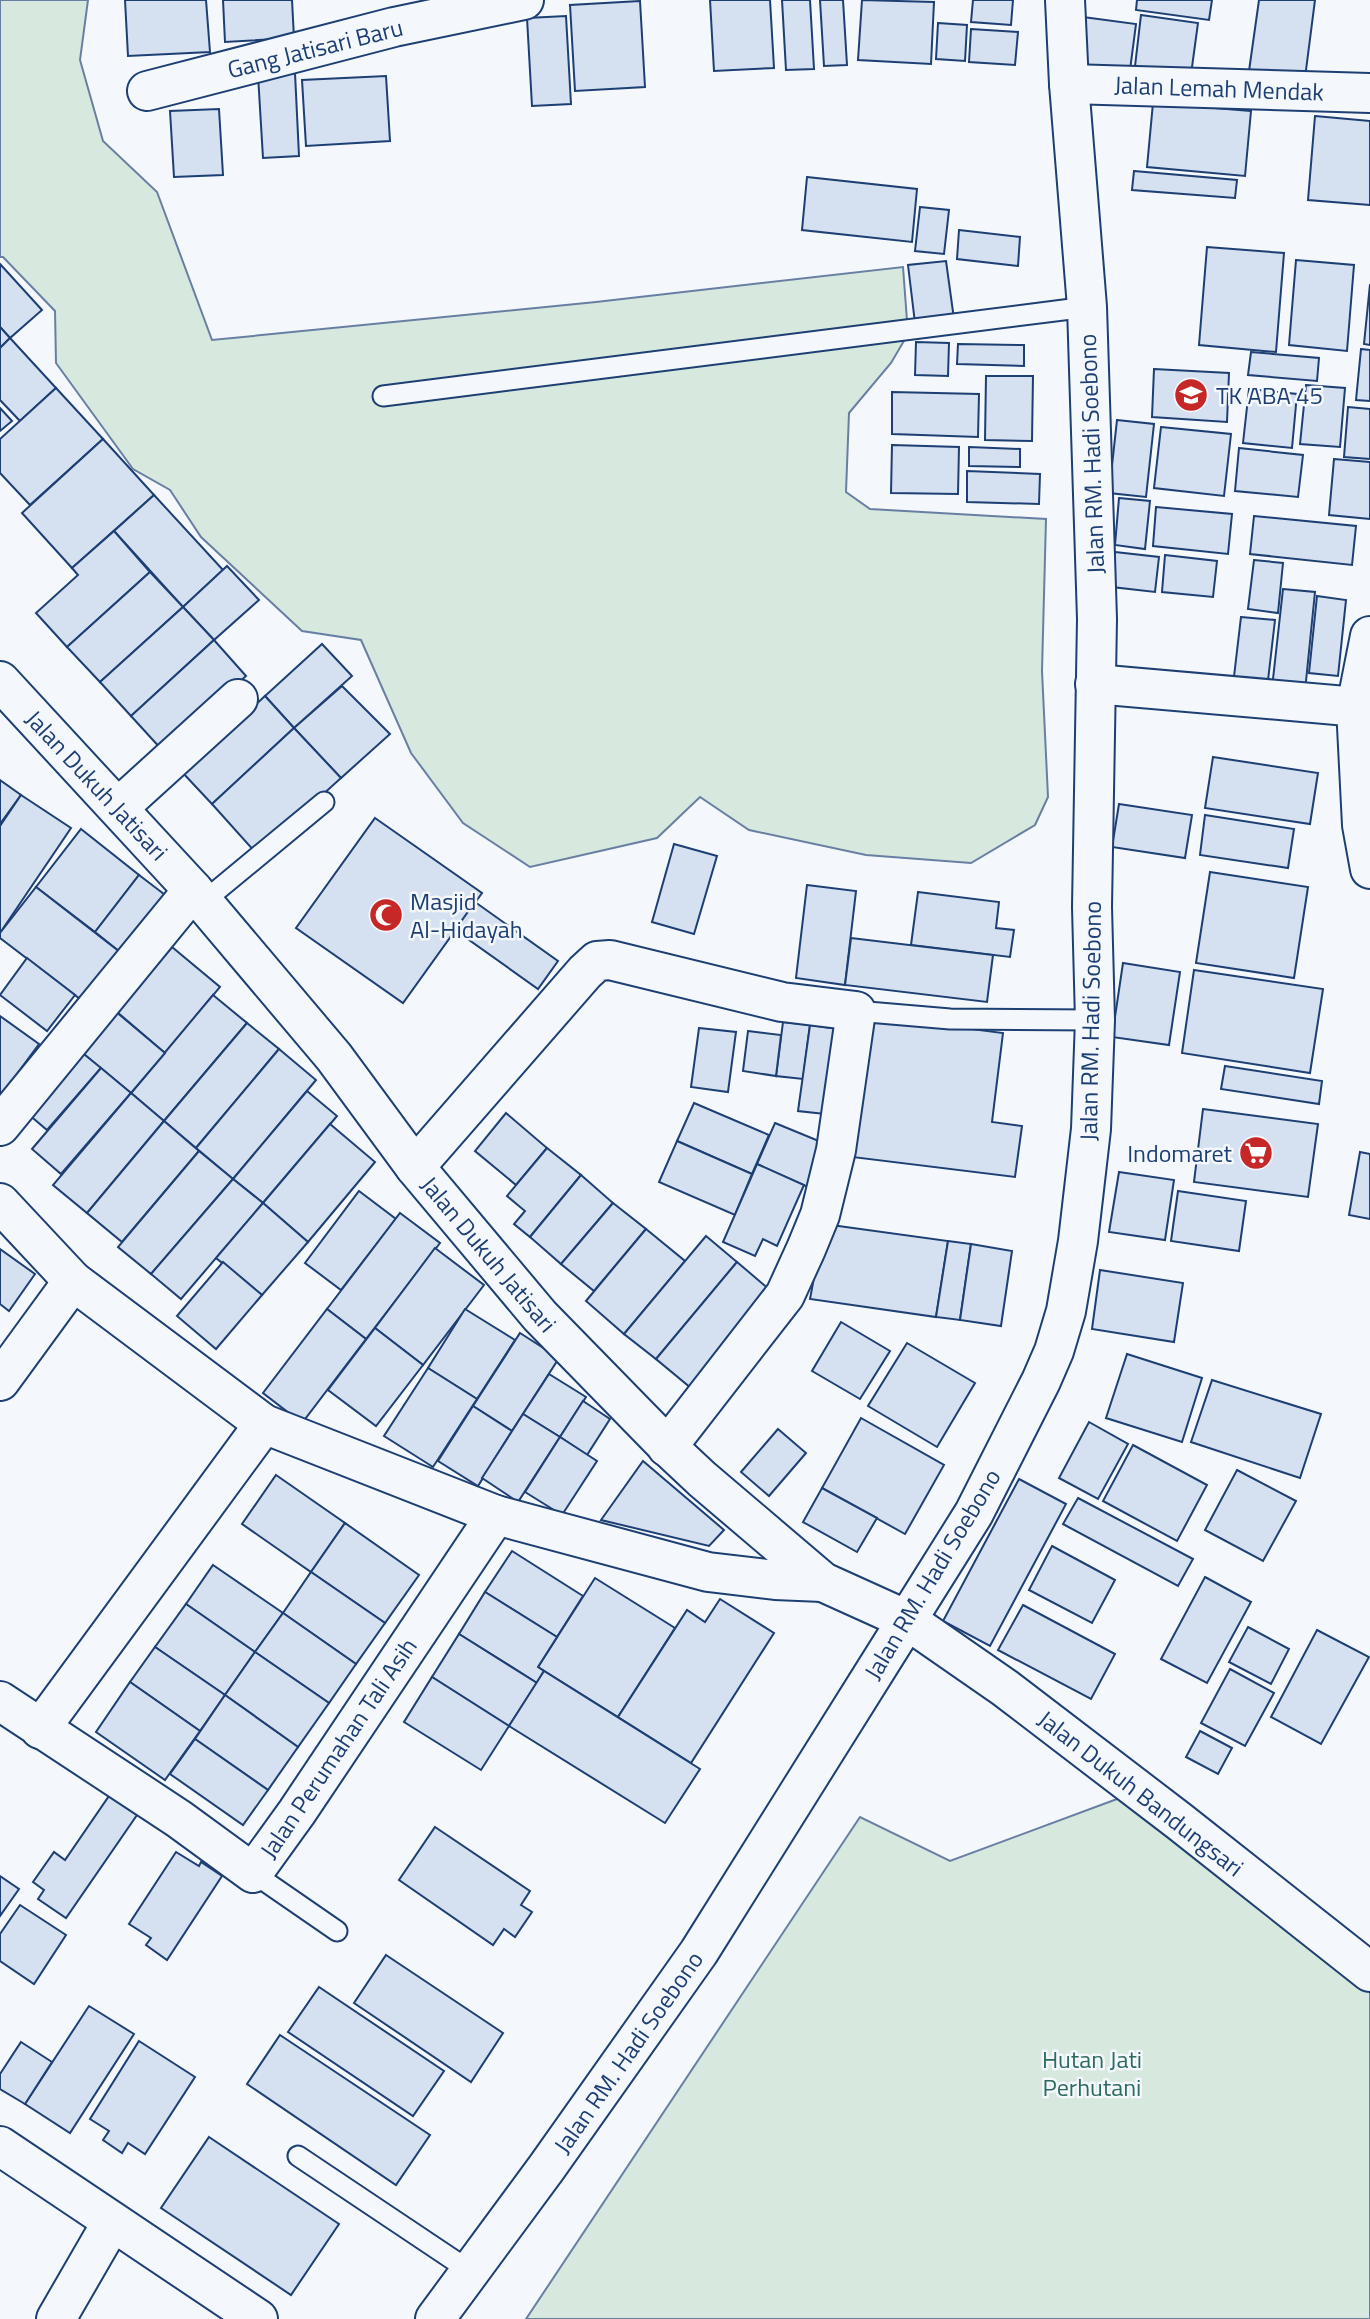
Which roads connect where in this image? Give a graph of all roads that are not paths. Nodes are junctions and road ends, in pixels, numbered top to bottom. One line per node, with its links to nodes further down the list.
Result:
1 (524, 0): 4 (street, Gang Jatisari Baru)
2 (1065, 0): 3 (street, Jalan RM. Hadi Soebono)
3 (1069, 84): 5 (street, Jalan Lemah Mendak); 6 (street, Jalan RM. Hadi Soebono)
4 (147, 91)
5 (1370, 93)
6 (1087, 307): 7 (lane); 10 (street, Jalan RM. Hadi Soebono)
7 (383, 397)
8 (1370, 636): 12 (street)
9 (0, 681): 14 (street, Jalan Dukuh Jatisari)
10 (1095, 684): 12 (street); 18 (street, Jalan RM. Hadi Soebono)
11 (238, 699): 14 (street)
12 (1363, 707): 15 (street)
13 (324, 802): 16 (lane)
14 (118, 808): 16 (street, Jalan Dukuh Jatisari)
15 (1370, 869)
16 (198, 896): 19 (street); 20 (street, Jalan Dukuh Jatisari)
17 (856, 1011): 18 (lane); 20 (street); 26 (street)
18 (1095, 1020): 29 (street, Jalan RM. Hadi Soebono)
19 (0, 1126)
20 (415, 1167): 26 (street, Jalan Dukuh Jatisari)
21 (0, 1203): 22 (street, Jalan Dukuh Jatisari)
22 (73, 1281): 23 (street); 25 (street, Jalan Dukuh Jatisari)
23 (13, 1339): 24 (street)
24 (0, 1381)
25 (264, 1423): 27 (street, Jalan Dukuh Jatisari); 31 (street)
26 (667, 1447): 28 (street, Jalan Dukuh Jatisari)
27 (496, 1515): 28 (street, Jalan Dukuh Jatisari); 32 (street, Jalan Perumahan Tali Asih)
28 (824, 1582): 29 (street, Jalan Dukuh Jatisari)
29 (907, 1620): 34 (street, Jalan Dukuh Bandungsari); 38 (street, Jalan RM. Hadi Soebono)
30 (0, 1702): 31 (street, Jalan Perumahan Tali Asih)
31 (40, 1729): 32 (street, Jalan Perumahan Tali Asih)
32 (253, 1872): 33 (lane)
33 (337, 1931)
34 (1370, 1972)
35 (0, 2146): 37 (street)
36 (298, 2157): 38 (lane)
37 (112, 2222): 39 (street); 40 (street)
38 (470, 2271): 41 (street, Jalan RM. Hadi Soebono)
39 (56, 2319)
40 (258, 2319)
41 (435, 2319)

